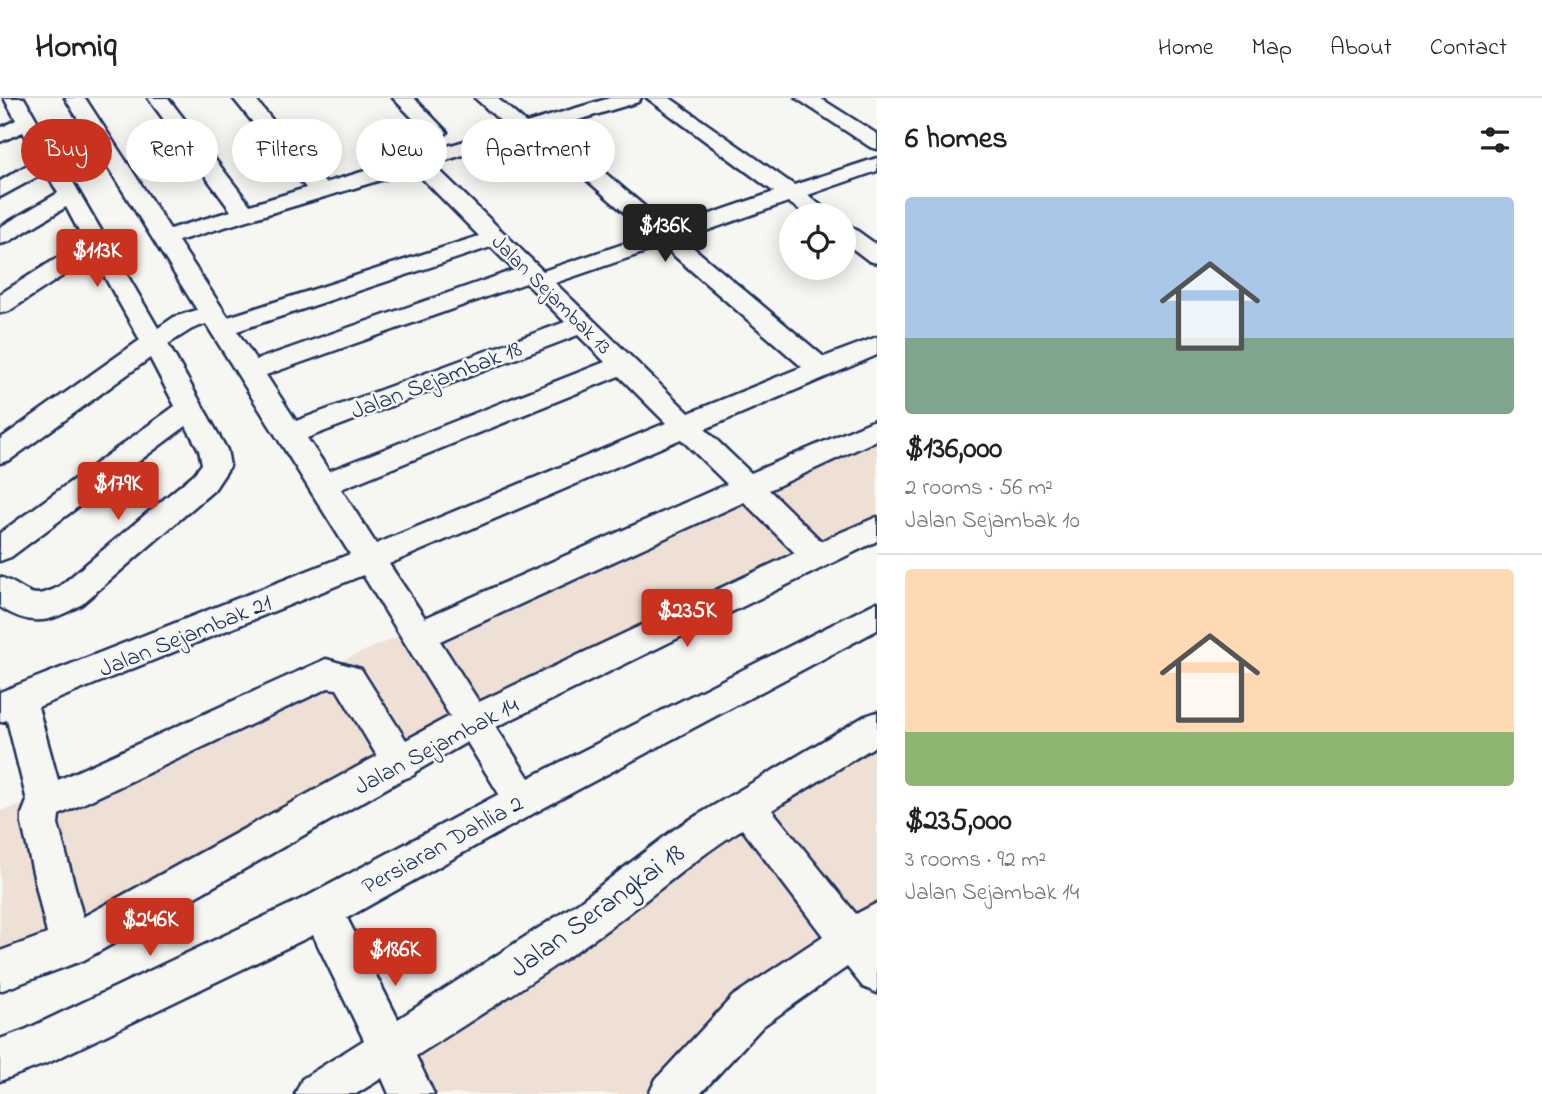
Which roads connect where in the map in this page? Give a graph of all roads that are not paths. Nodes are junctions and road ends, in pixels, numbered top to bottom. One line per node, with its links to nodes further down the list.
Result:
1 (13, 98): 10 (street)
2 (75, 98): 30 (street)
3 (158, 98): 28 (street)
4 (243, 98): 24 (street)
5 (403, 98): 11 (street)
6 (485, 98): 12 (street)
7 (631, 98): 13 (street)
8 (657, 98): 25 (street)
9 (806, 98): 16 (street)
10 (25, 119)
11 (424, 119)
12 (516, 119)
13 (560, 119)
14 (21, 125): 15 (street)
15 (0, 136)
16 (877, 143)
17 (877, 164): 25 (street)
18 (21, 178): 23 (street)
19 (356, 179): 24 (street)
20 (61, 182): 26 (street)
21 (438, 182): 31 (street, Jalan Sejambak 13)
22 (597, 182): 32 (street)
23 (0, 190)
24 (319, 190): 28 (street)
25 (791, 194): 27 (street); 32 (street)
26 (69, 196): 29 (street); 34 (street)
27 (804, 203)
28 (244, 213): 30 (street)
29 (0, 237)
30 (164, 238): 38 (street)
31 (495, 238): 36 (street, Jalan Sejambak 13); 38 (street)
32 (668, 238): 36 (street); 43 (street)
33 (856, 241): 35 (street)
34 (97, 243): 37 (street); 40 (street)
35 (877, 256)
36 (534, 277): 39 (street, Jalan Sejambak 13); 44 (street)
37 (0, 305)
38 (216, 321): 40 (street); 44 (street)
39 (582, 324): 42 (street, Jalan Sejambak 13); 48 (street, Jalan Sejambak 18)
40 (154, 342): 45 (street); 49 (street)
41 (877, 345): 43 (street)
42 (622, 365): 46 (street, Jalan Sejambak 13); 50 (street)
43 (821, 369): 46 (street)
44 (251, 370): 48 (street)
45 (190, 409): 53 (street); 56 (street)
46 (686, 428): 51 (street, Jalan Sejambak 13); 55 (street)
47 (877, 429): 51 (street)
48 (289, 434): 50 (street)
49 (0, 453)
50 (322, 485): 55 (street)
51 (747, 488): 54 (street, Jalan Sejambak 13); 58 (street)
52 (877, 528): 54 (street, Jalan Sejambak 14)
53 (0, 550)
54 (818, 557): 60 (street, Jalan Sejambak 14)
55 (368, 560): 58 (street); 59 (street, Jalan Sejambak 21)
56 (0, 590)
57 (877, 615): 63 (street, Persiaran Dahlia 2)
58 (418, 636): 60 (street)
59 (10, 704): 64 (street)
60 (473, 721): 62 (street, Jalan Sejambak 14); 63 (street)
61 (877, 727): 65 (street, Jalan Serangkai 18)
62 (401, 764): 64 (street); 68 (street, Jalan Sejambak 14)
63 (523, 800): 66 (street, Persiaran Dahlia 2)
64 (46, 803): 68 (street)
65 (746, 806): 67 (street); 71 (street, Jalan Serangkai 18)
66 (322, 910): 71 (street); 72 (street, Persiaran Dahlia 2)
67 (864, 932): 70 (street); 75 (street)
68 (70, 946): 69 (street, Jalan Sejambak 14)
69 (0, 971)
70 (877, 973)
71 (390, 1048): 73 (street, Jalan Serangkai 18); 74 (street)
72 (0, 1060)
73 (317, 1094)
74 (412, 1094)
75 (671, 1094)

